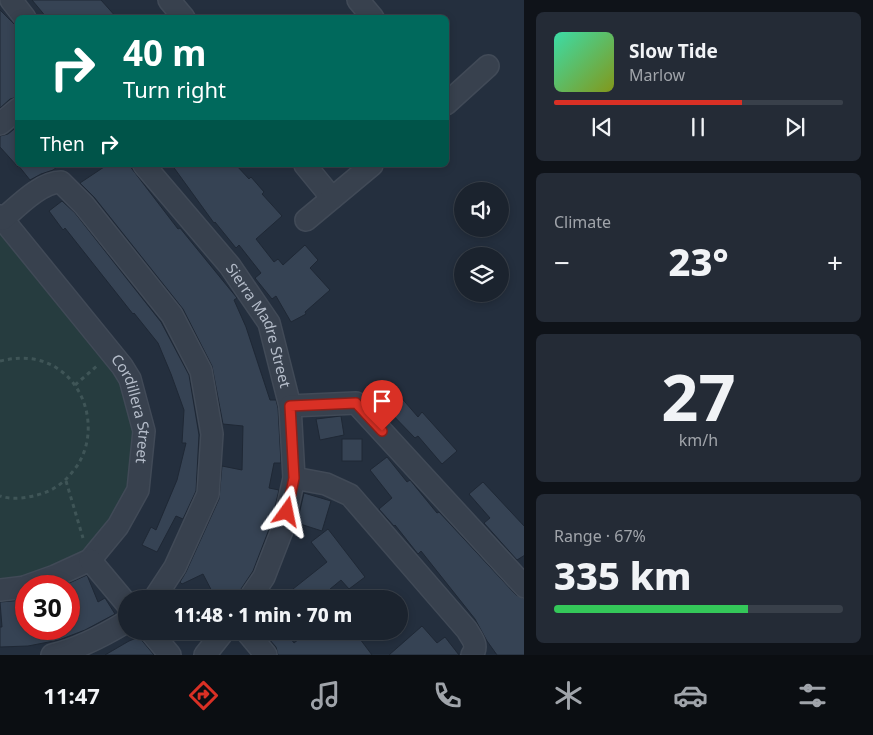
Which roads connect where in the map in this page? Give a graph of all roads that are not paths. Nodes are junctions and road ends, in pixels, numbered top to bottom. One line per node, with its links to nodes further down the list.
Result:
1 (11, 0): 4 (street)
2 (169, 0): 5 (street)
3 (358, 0): 6 (street)
4 (23, 15)
5 (182, 15)
6 (370, 15)
7 (488, 66): 8 (street)
8 (449, 101)
9 (15, 112): 10 (street)
10 (0, 124)
11 (146, 167): 17 (street, Sierra Madre Street)
12 (307, 167): 14 (street)
13 (370, 167): 14 (street)
14 (332, 198): 16 (street)
15 (1, 217): 19 (street, Cordillera Street); 24 (street)
16 (306, 220)
17 (290, 406): 18 (street, Sierra Madre Street); 21 (street)
18 (294, 478): 25 (street, Sierra Madre Street); 35 (street)
19 (90, 560): 20 (street, Cordillera Street); 26 (street)
20 (57, 575)
21 (524, 587)
22 (15, 588): 23 (street, Cordillera Street)
23 (0, 590)
24 (160, 590)
25 (255, 590)
26 (118, 594)
27 (118, 626): 31 (street)
28 (158, 640): 32 (street)
29 (217, 640): 33 (street)
30 (254, 640): 34 (street)
31 (52, 655)
32 (170, 655)
33 (205, 655)
34 (266, 655)
35 (472, 655)

